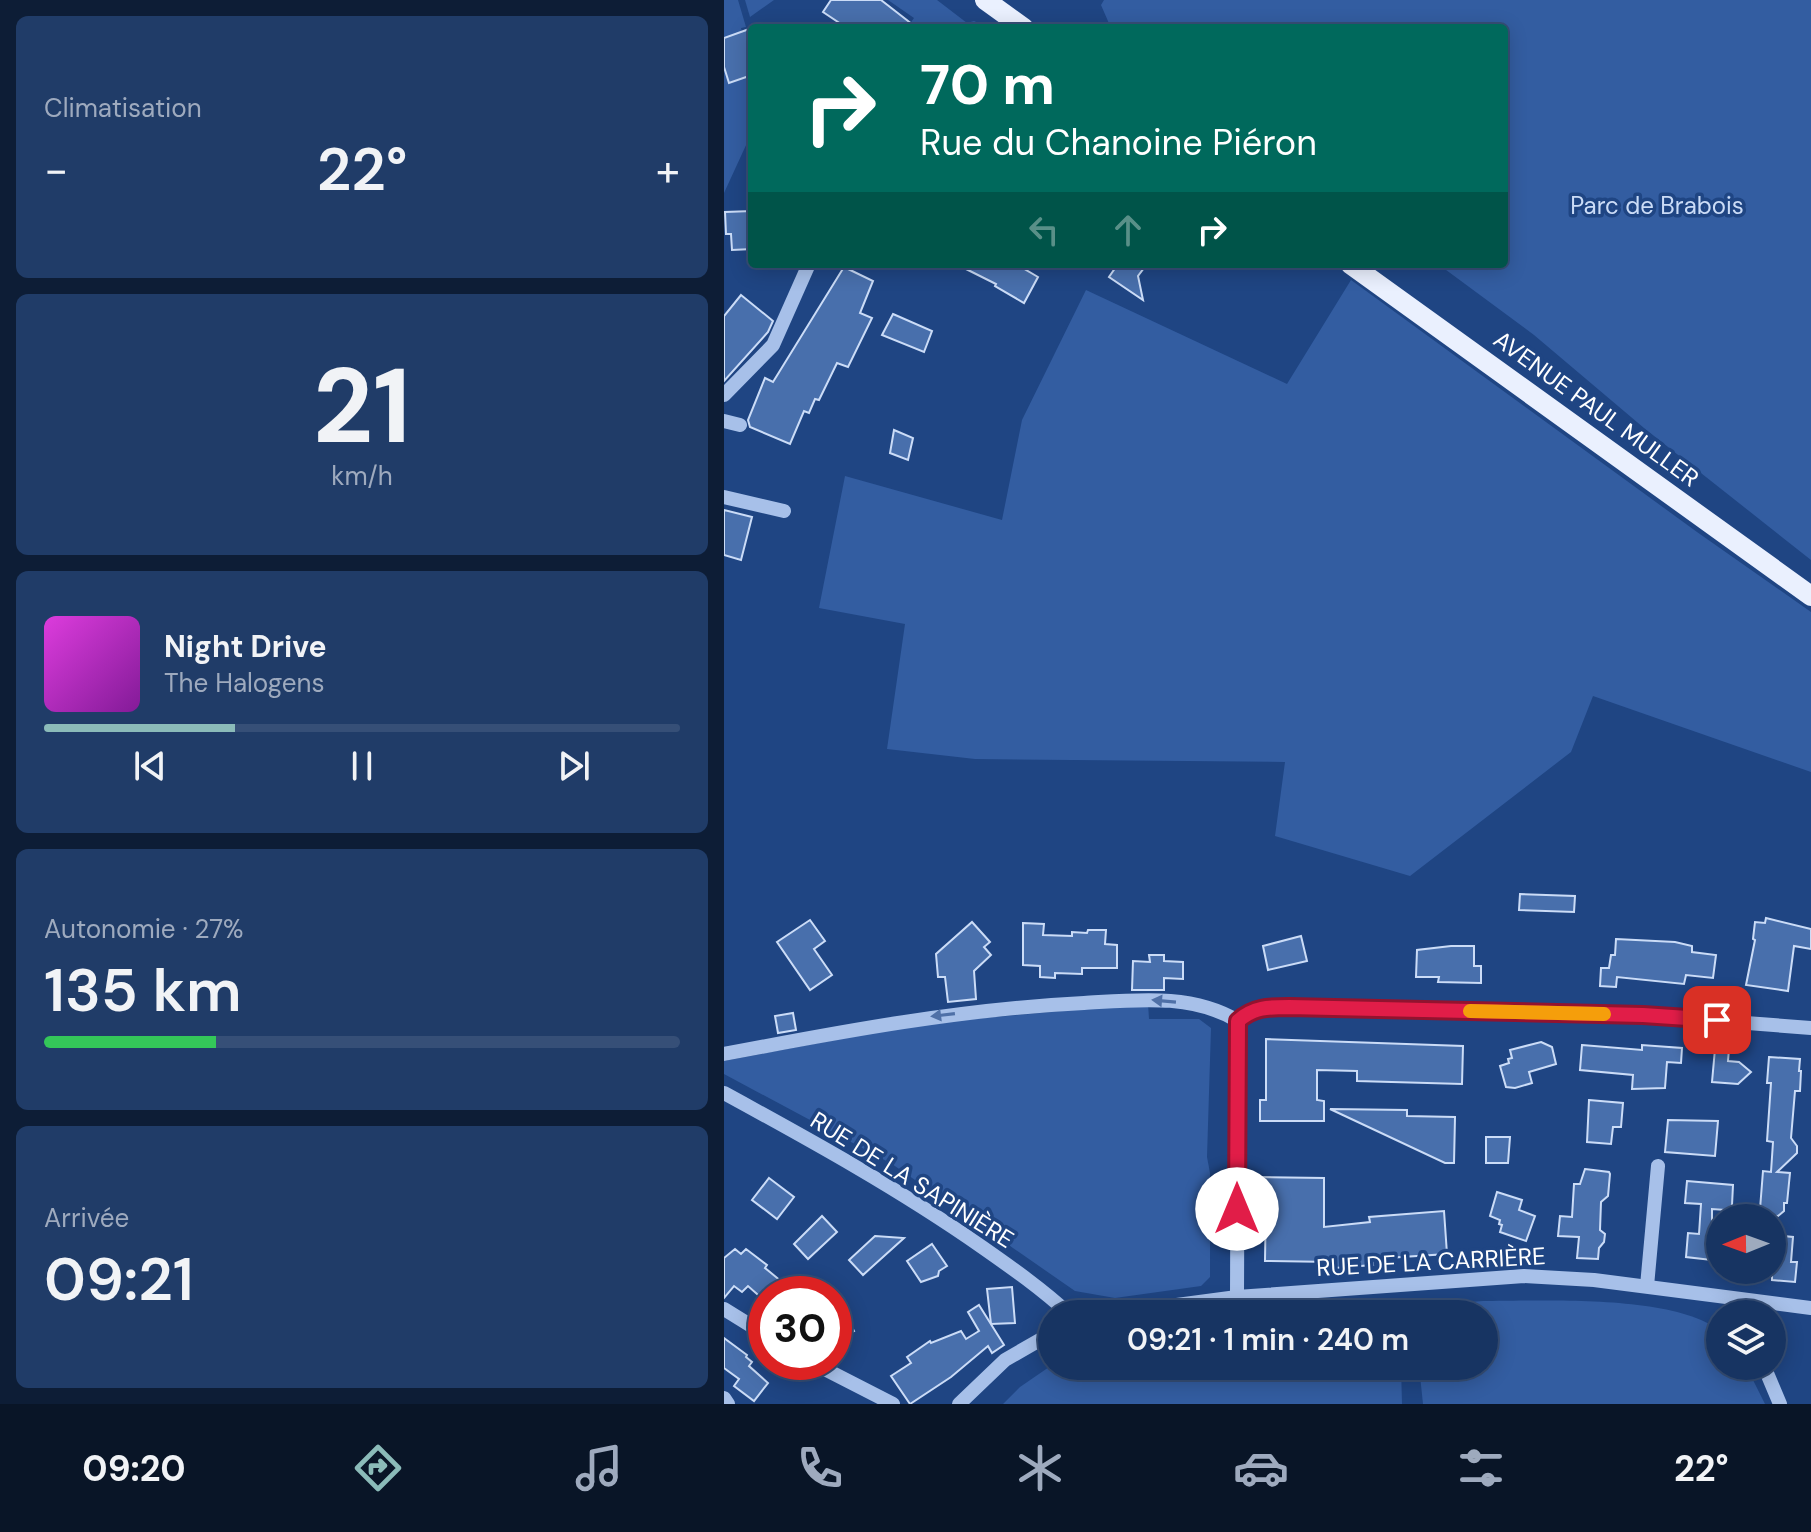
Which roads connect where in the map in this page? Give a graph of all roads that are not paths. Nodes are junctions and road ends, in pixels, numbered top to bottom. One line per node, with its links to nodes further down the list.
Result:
1 (985, 0): 2 (main road)
2 (1018, 24)
3 (807, 268): 5 (street)
4 (1356, 268): 10 (main road, AVENUE PAUL MULLER)
5 (724, 395)
6 (724, 421): 7 (street)
7 (740, 425)
8 (724, 497): 9 (street)
9 (784, 511)
10 (1811, 596)
11 (1238, 1021): 12 (street); 13 (street, one-way to 13); 17 (street)
12 (1811, 1028)
13 (724, 1054)
14 (724, 1093): 18 (street, RUE DE LA SAPINIÈRE)
15 (1658, 1166): 16 (street)
16 (1647, 1286): 17 (street, RUE DE LA CARRIÈRE); 20 (street, RUE DE LA CARRIÈRE)
17 (1237, 1297): 19 (street, RUE DE LA CARRIÈRE)
18 (1054, 1300)
19 (1214, 1300)
20 (1715, 1300)
21 (1786, 1308): 22 (street, RUE DE LA CARRIÈRE)
22 (1811, 1308)
23 (724, 1309): 24 (street)
24 (748, 1324)
25 (1038, 1341): 31 (street)
26 (846, 1380): 30 (street)
27 (1770, 1380): 32 (street)
28 (724, 1398): 29 (street)
29 (728, 1404)
30 (893, 1404)
31 (959, 1404)
32 (1780, 1404)

